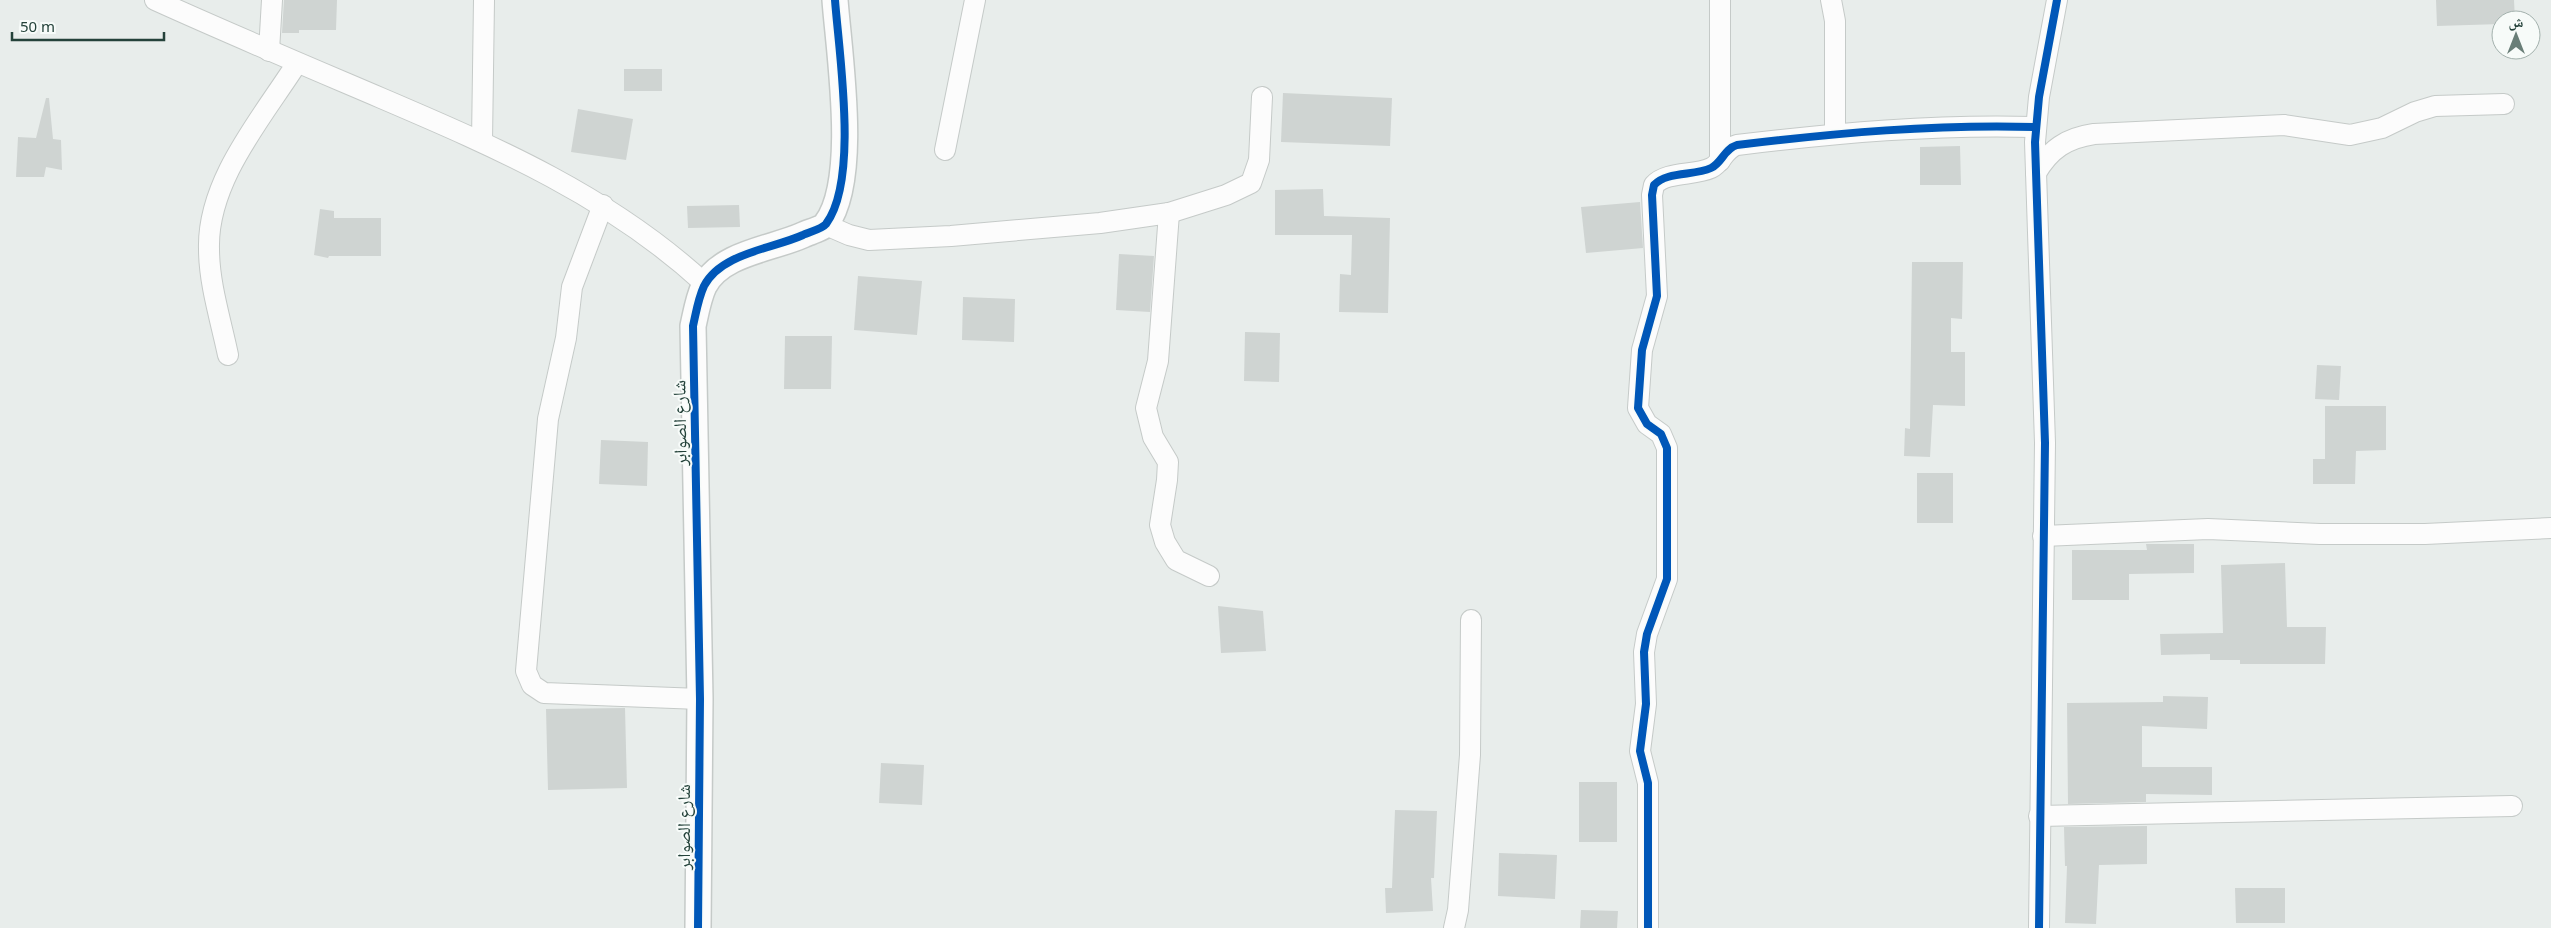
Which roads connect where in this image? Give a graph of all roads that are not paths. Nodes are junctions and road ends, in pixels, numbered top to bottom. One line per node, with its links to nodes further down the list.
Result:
1 (155, 0): 9 (street)
2 (272, 0): 9 (street)
3 (484, 0): 15 (street)
4 (836, 0): 21 (street)
5 (975, 0): 16 (street)
6 (1720, 0): 17 (street)
7 (1831, 0): 14 (street)
8 (2057, 0): 13 (street)
9 (269, 51): 10 (street)
10 (297, 63): 15 (street); 23 (street)
11 (1262, 97): 20 (street)
12 (2504, 104): 18 (street)
13 (2036, 127): 14 (street); 18 (street)
14 (1835, 133): 17 (street)
15 (482, 141): 19 (street)
16 (946, 150)
17 (1720, 161): 33 (street)
18 (2036, 172): 25 (street)
19 (603, 205): 22 (street); 28 (street)
20 (1169, 213): 21 (street); 26 (street)
21 (826, 225): 22 (street, شارع الصوابر)
22 (705, 284): 28 (street, شارع الصوابر)
23 (228, 355)
24 (2551, 528): 25 (street)
25 (2043, 536): 30 (street)
26 (1209, 576)
27 (1471, 620): 32 (street)
28 (700, 699): 31 (street, شارع الصوابر)
29 (2512, 806): 30 (street)
30 (2039, 816): 34 (street)
31 (698, 928)
32 (1454, 928)
33 (1648, 928)
34 (2039, 928)

